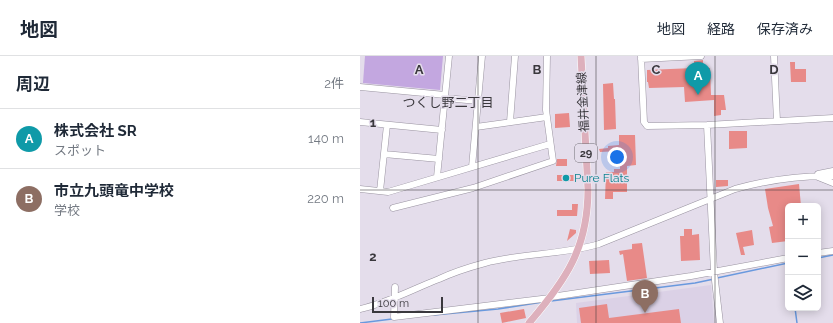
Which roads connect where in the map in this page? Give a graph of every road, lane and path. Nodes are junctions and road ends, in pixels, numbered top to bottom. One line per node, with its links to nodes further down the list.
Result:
1 (449, 56): 10 (street)
2 (482, 56): 11 (street)
3 (515, 56): 16 (street)
4 (547, 56): 12 (street)
5 (581, 56): 34 (main road, 福井金津線 / 29)
6 (701, 56): 8 (street)
7 (774, 56): 14 (street)
8 (641, 57): 18 (street)
9 (360, 87): 10 (street)
10 (445, 97): 11 (street); 20 (street)
11 (478, 101): 19 (street)
12 (547, 117): 16 (street); 21 (street)
13 (833, 118): 14 (street)
14 (777, 121): 18 (street)
15 (360, 122): 17 (street)
16 (510, 122): 19 (street)
17 (387, 125): 20 (street); 22 (street)
18 (707, 125): 32 (street)
19 (476, 126): 24 (street)
20 (442, 130): 23 (street)
21 (550, 144): 24 (street); 33 (street)
22 (384, 154): 23 (street); 31 (street)
23 (439, 159): 28 (street)
24 (472, 167): 28 (street)
25 (833, 171): 26 (street)
26 (815, 176): 27 (street); 29 (street); 32 (street)
27 (833, 176)
28 (437, 177): 31 (street)
29 (833, 183)
30 (360, 189): 31 (street)
31 (380, 191)
32 (710, 200): 34 (street); 38 (street)
33 (392, 208)
34 (579, 249): 40 (main road, 福井金津線 / 29); 41 (street)
35 (833, 251): 36 (street)
36 (821, 253)
37 (785, 259): 38 (street)
38 (714, 272): 40 (street); 44 (street)
39 (395, 287): 41 (street)
40 (551, 297): 41 (street); 43 (main road, 福井金津線 / 29)
41 (395, 298): 42 (street)
42 (360, 309)
43 (529, 323)
44 (720, 323)

